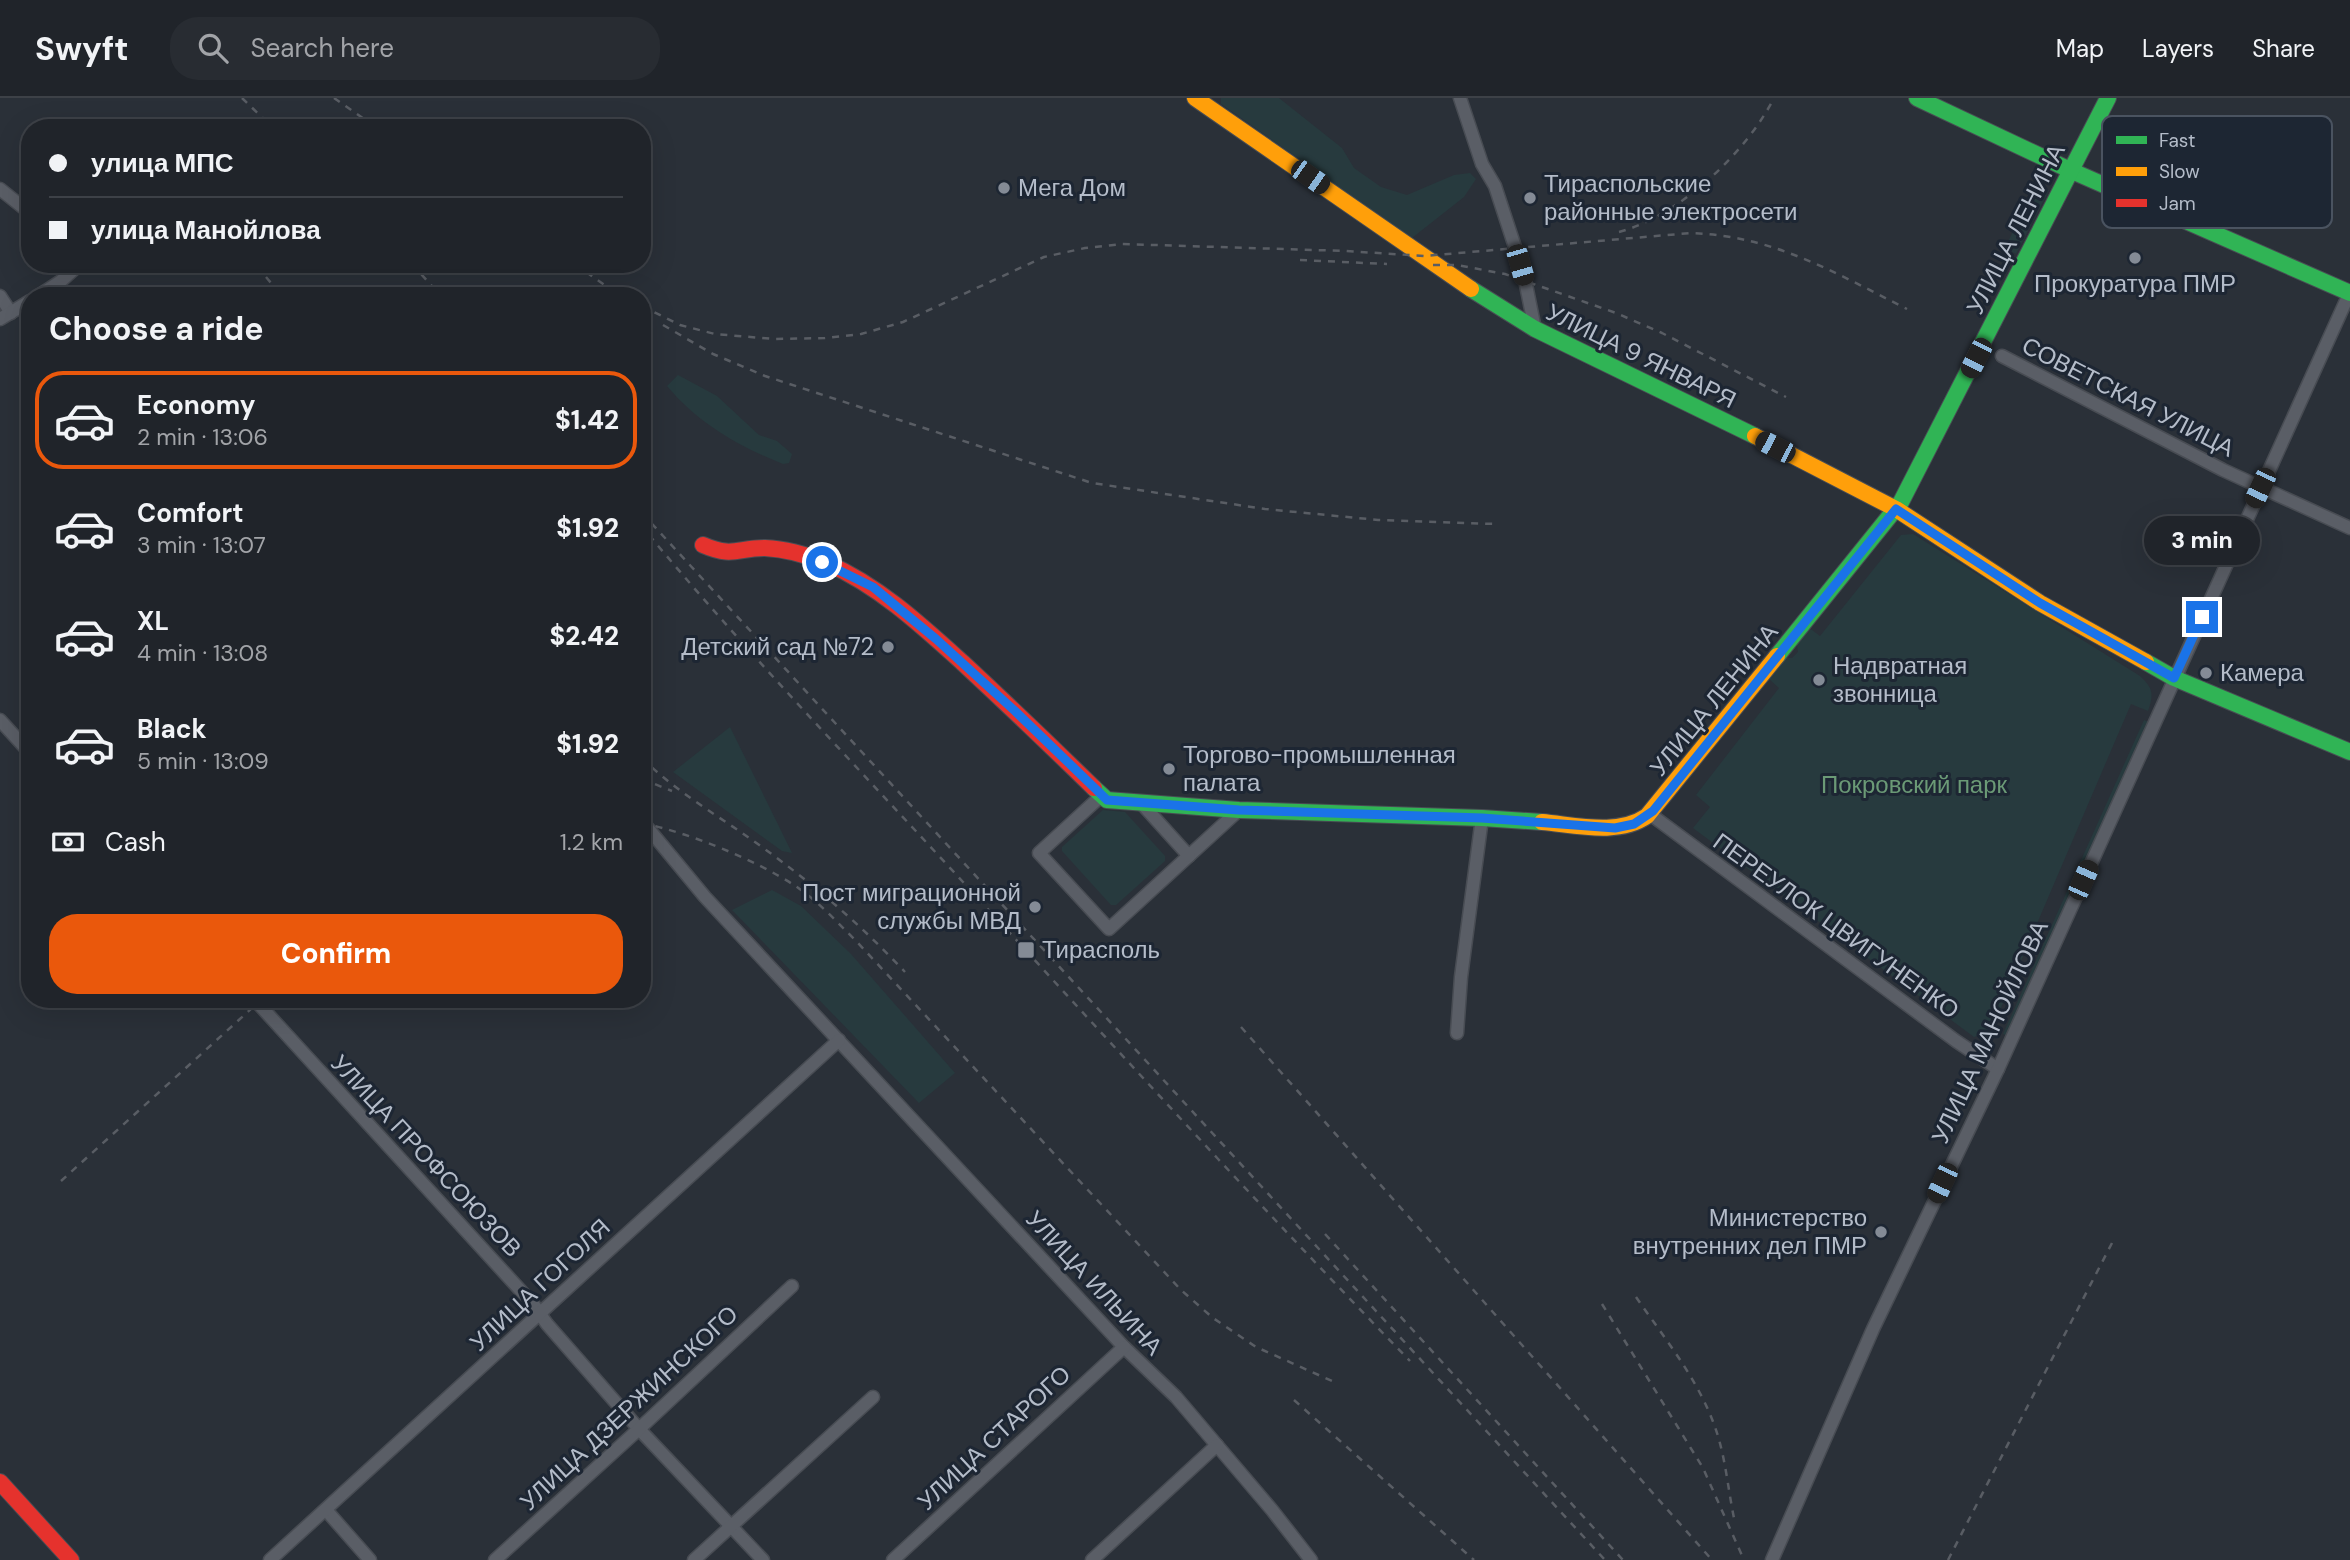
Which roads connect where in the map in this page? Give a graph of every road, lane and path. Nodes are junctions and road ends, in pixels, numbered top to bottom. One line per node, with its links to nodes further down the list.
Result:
1 (1195, 98): 16 (street, УЛИЦА 9 ЯНВАРЯ)
2 (1461, 98): 16 (street)
3 (1917, 98): 5 (street)
4 (2108, 98): 5 (street, УЛИЦА ЛЕНИНА)
5 (2073, 171): 6 (street); 19 (street, УЛИЦА ЛЕНИНА)
6 (2102, 184)
7 (0, 189): 8 (street)
8 (21, 206)
9 (2203, 228): 12 (street)
10 (70, 273): 11 (street)
11 (52, 287)
12 (2350, 292): 18 (street, УЛИЦА МАНОЙЛОВА)
13 (0, 296): 15 (street)
14 (21, 306): 15 (street)
15 (5, 316)
16 (1535, 329): 19 (street, УЛИЦА 9 ЯНВАРЯ)
17 (2002, 356): 18 (street, СОВЕТСКАЯ УЛИЦА)
18 (2260, 488): 20 (street, СОВЕТСКАЯ УЛИЦА); 22 (street, УЛИЦА МАНОЙЛОВА)
19 (1896, 509): 22 (street, УЛИЦА 9 ЯНВАРЯ); 29 (street, УЛИЦА ЛЕНИНА)
20 (2350, 528)
21 (703, 545): 26 (street)
22 (2174, 678): 25 (street, УЛИЦА 9 ЯНВАРЯ); 36 (street, УЛИЦА МАНОЙЛОВА)
23 (0, 720): 24 (street)
24 (21, 743)
25 (2350, 752)
26 (1101, 796): 27 (street, УЛИЦА ЛЕНИНА); 32 (street)
27 (1142, 804): 28 (street, УЛИЦА ЛЕНИНА); 32 (street)
28 (1239, 810): 30 (street, УЛИЦА ЛЕНИНА); 32 (street)
29 (1650, 814): 30 (street, УЛИЦА ЛЕНИНА); 36 (street, ПЕРЕУЛОК ЦВИГУНЕНКО)
30 (1482, 818): 34 (street)
31 (651, 832): 35 (street, УЛИЦА ИЛЬИНА)
32 (1189, 856)
33 (262, 1008): 38 (street, УЛИЦА ПРОФСОЮЗОВ)
34 (1457, 1033)
35 (839, 1040): 38 (street, УЛИЦА ГОГОЛЯ); 39 (street, УЛИЦА ИЛЬИНА)
36 (1998, 1069): 55 (street, УЛИЦА МАНОЙЛОВА)
37 (792, 1286): 41 (street, УЛИЦА ДЗЕРЖИНСКОГО)
38 (540, 1314): 41 (street, УЛИЦА ПРОФСОЮЗОВ); 44 (street, УЛИЦА ГОГОЛЯ)
39 (1124, 1348): 42 (street, УЛИЦА ИЛЬИНА); 53 (street, УЛИЦА СТАРОГО)
40 (873, 1398): 45 (street)
41 (639, 1429): 45 (street, УЛИЦА ПРОФСОЮЗОВ); 50 (street, УЛИЦА ДЗЕРЖИНСКОГО)
42 (1217, 1445): 46 (street, УЛИЦА ИЛЬИНА); 54 (street)
43 (0, 1482): 47 (street)
44 (326, 1510): 48 (street, УЛИЦА ГОГОЛЯ); 49 (street)
45 (730, 1527): 51 (street); 52 (street, УЛИЦА ПРОФСОЮЗОВ)
46 (1309, 1559)
47 (71, 1560)
48 (270, 1560)
49 (370, 1560)
50 (495, 1560)
51 (694, 1560)
52 (763, 1560)
53 (893, 1560)
54 (1092, 1560)
55 (1772, 1560)

